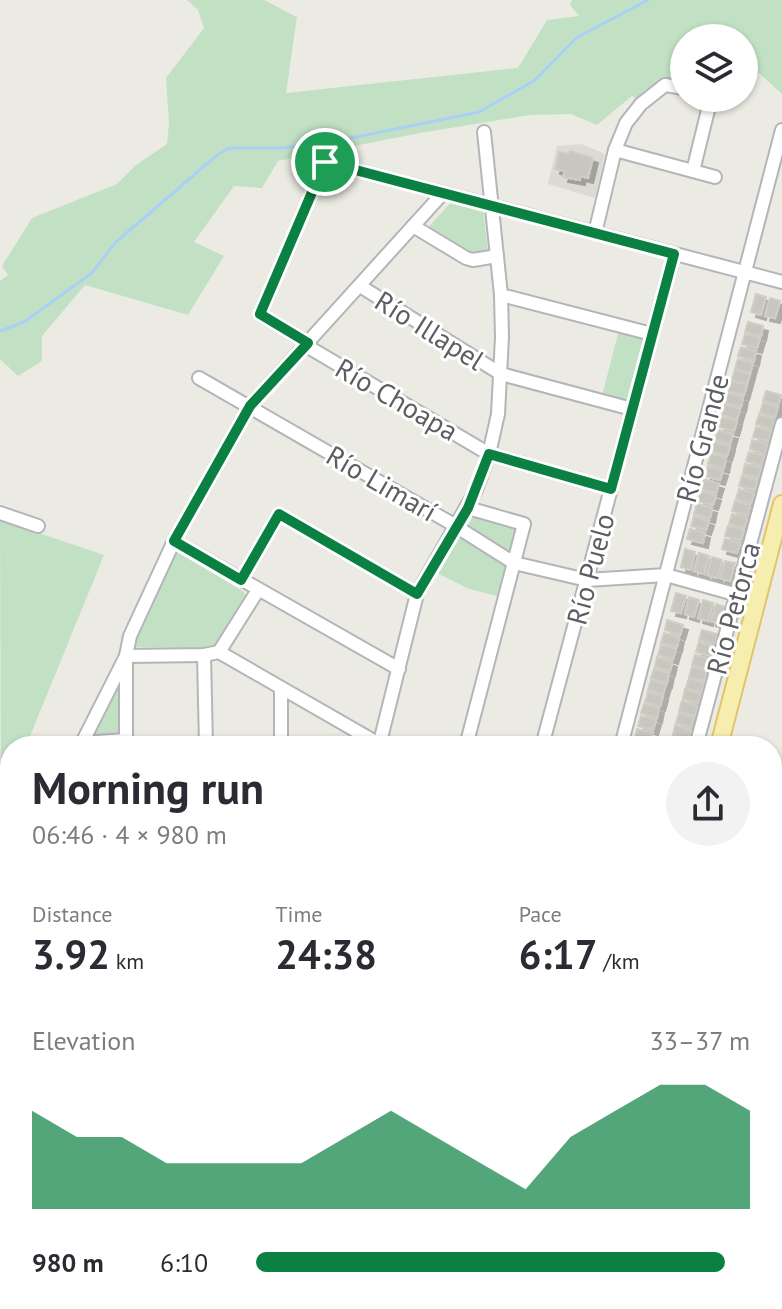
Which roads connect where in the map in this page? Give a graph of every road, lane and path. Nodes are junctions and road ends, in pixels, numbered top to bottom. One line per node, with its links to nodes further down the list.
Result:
1 (670, 86): 5 (street)
2 (708, 112): 6 (street)
3 (782, 130): 14 (street, Río Grande)
4 (484, 132): 9 (street)
5 (615, 150): 6 (street); 11 (street)
6 (693, 171): 7 (street)
7 (715, 177)
8 (443, 193): 9 (street); 10 (street); 19 (street, Río Choapa)
9 (492, 205): 11 (street); 13 (street)
10 (413, 226): 13 (street); 16 (street)
11 (595, 233): 12 (street)
12 (674, 254): 14 (street); 18 (street, Río Puelo)
13 (497, 256): 17 (street)
14 (746, 272): 15 (street); 34 (street, Río Grande)
15 (782, 282)
16 (360, 286): 19 (street); 20 (street, Río Illapel)
17 (501, 295): 18 (street); 20 (street)
18 (652, 334): 23 (street, Río Puelo)
19 (306, 344): 22 (street); 25 (street, Río Choapa)
20 (501, 374): 23 (street, Río Illapel); 25 (street)
21 (199, 378): 22 (street, Río Limarí)
22 (250, 406): 31 (street, Río Limarí); 32 (street)
23 (632, 409): 26 (street, Río Puelo)
24 (782, 424): 39 (street, Río Petorca)
25 (489, 454): 26 (street, Río Choapa); 28 (street)
26 (611, 489): 36 (street, Río Puelo)
27 (782, 504): 40 (main road)
28 (468, 508): 31 (street); 33 (street)
29 (0, 513): 30 (street)
30 (38, 526)
31 (457, 527): 33 (street, Río Limarí); 38 (street)
32 (174, 541): 35 (street); 43 (street)
33 (514, 563): 36 (street, Río Limarí); 52 (street)
34 (666, 575): 36 (street, Río Limarí); 39 (street, Río Limarí); 54 (street, Río Grande)
35 (241, 580): 37 (street); 38 (street)
36 (587, 580): 53 (street, Río Puelo)
37 (258, 590): 41 (street); 44 (street)
38 (417, 594): 44 (street)
39 (736, 595): 40 (street, Río Limarí); 55 (street, Río Petorca)
40 (756, 600): 56 (main road)
41 (219, 652): 42 (street); 45 (street)
42 (204, 655): 43 (street); 48 (street)
43 (126, 656): 46 (street); 47 (street)
44 (399, 669): 51 (street)
45 (281, 689): 49 (street); 50 (street)
46 (86, 736)
47 (126, 736)
48 (206, 736)
49 (281, 736)
50 (363, 736)
51 (381, 736)
52 (469, 736)
53 (545, 736)
54 (624, 736)
55 (699, 736)
56 (723, 736)

